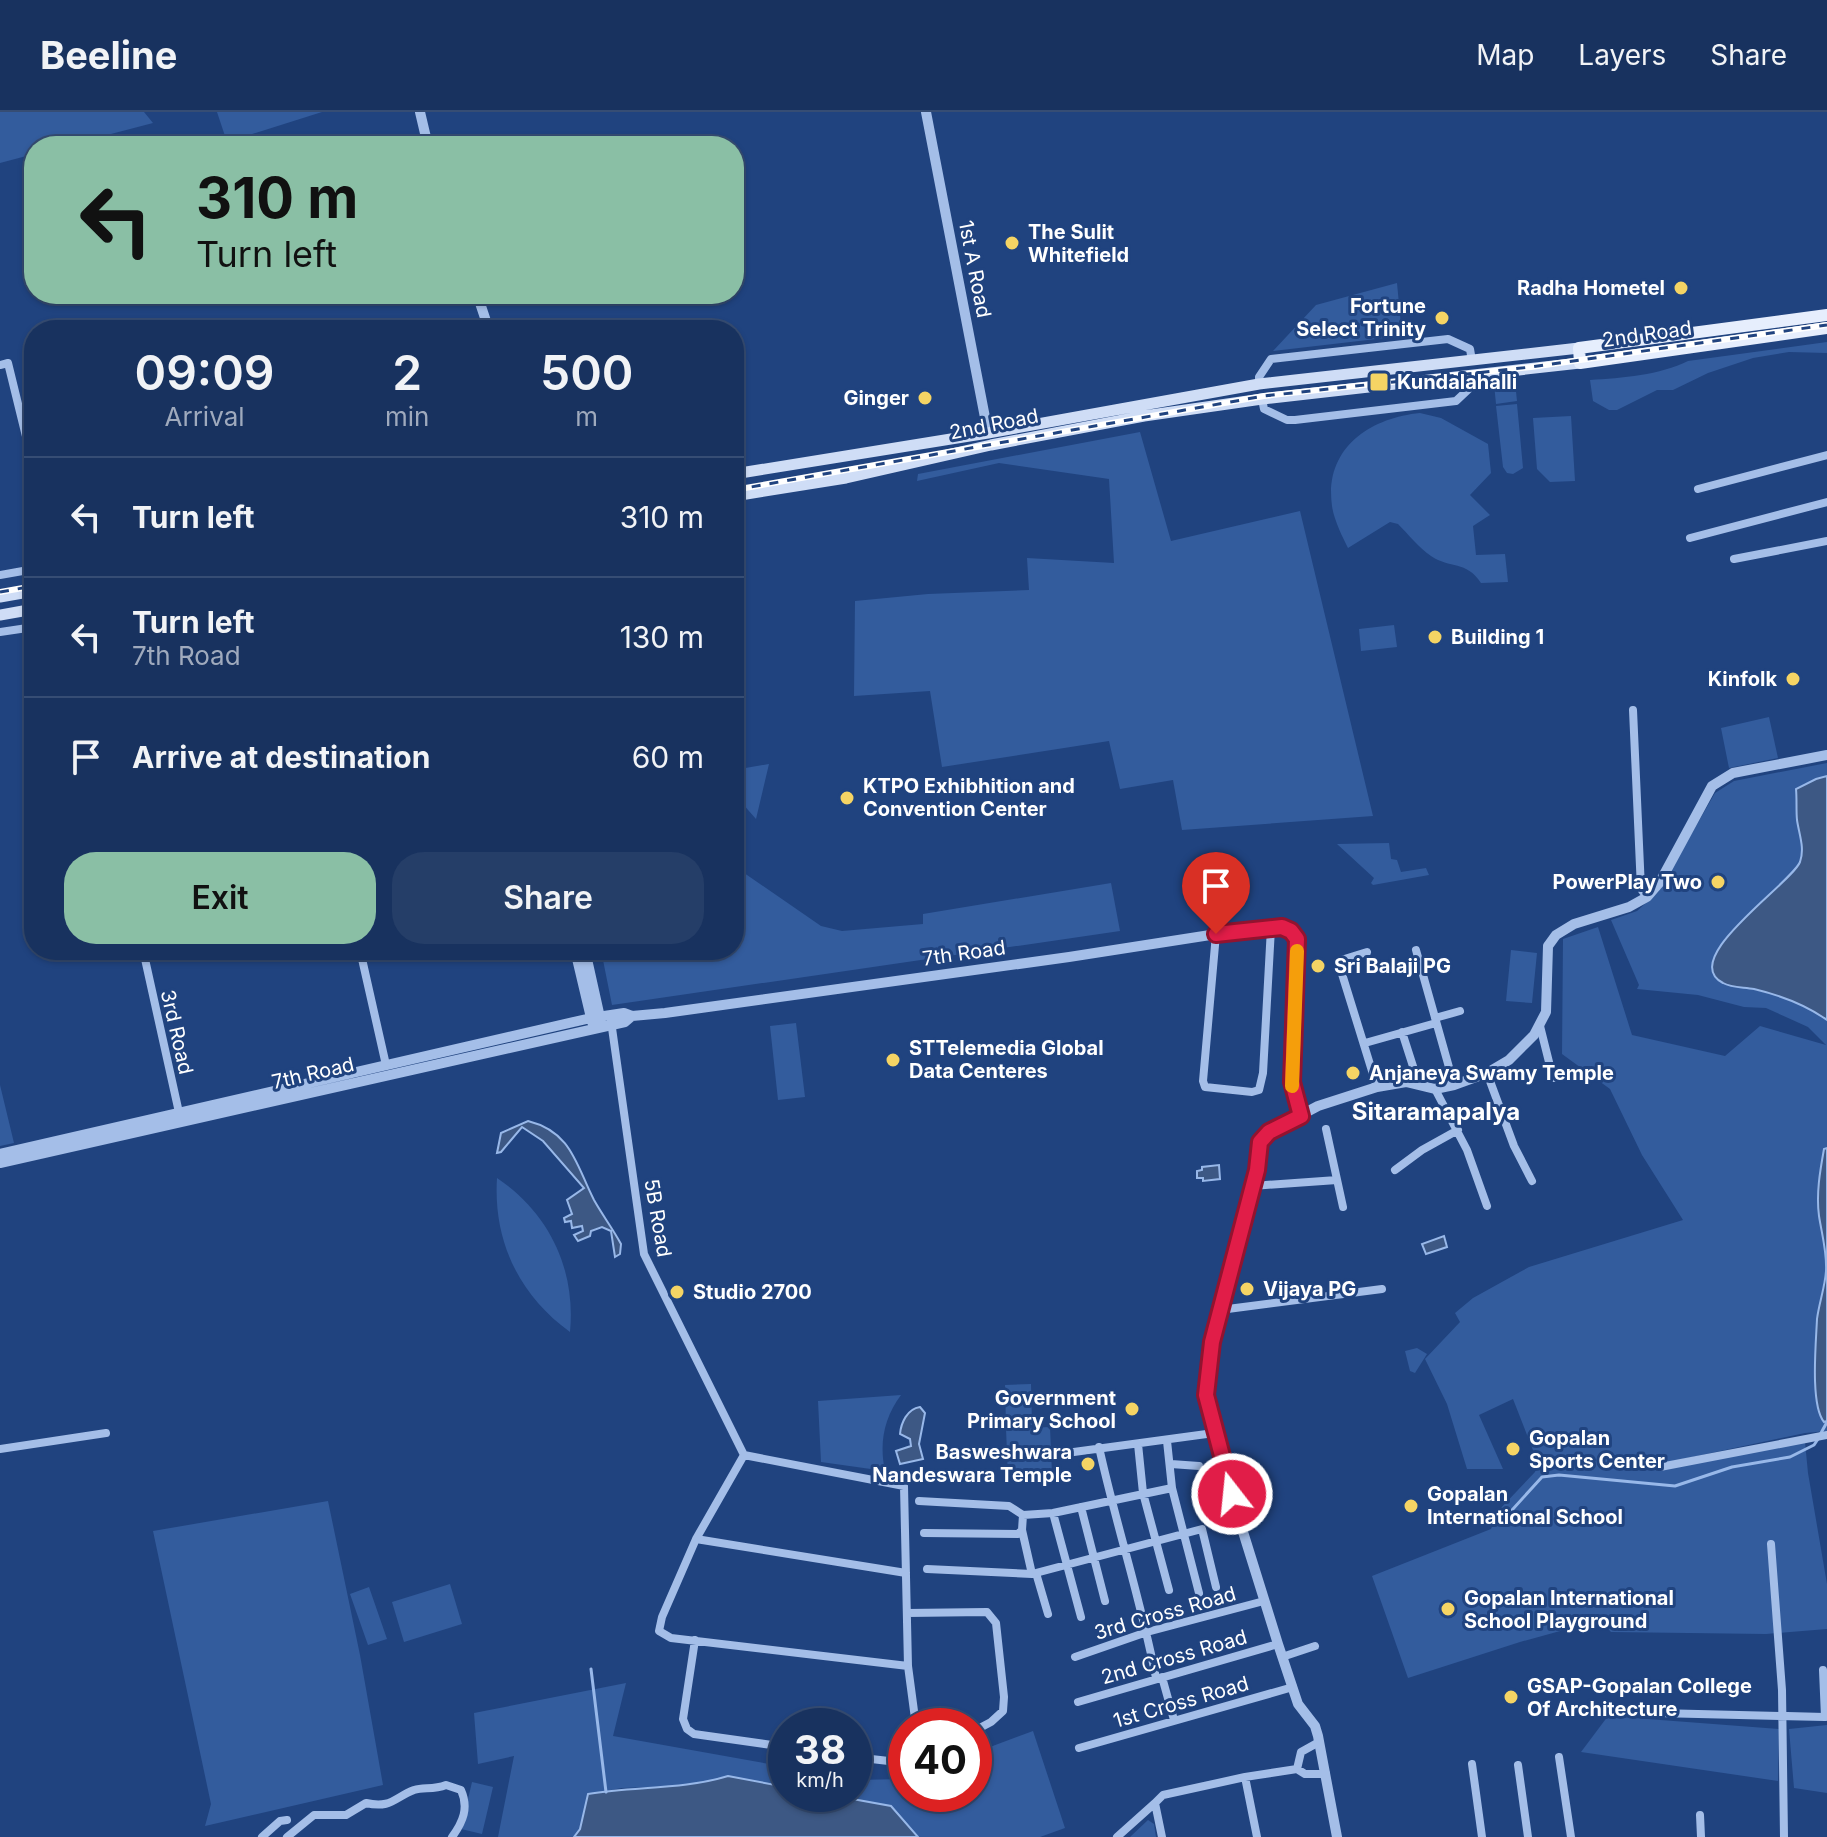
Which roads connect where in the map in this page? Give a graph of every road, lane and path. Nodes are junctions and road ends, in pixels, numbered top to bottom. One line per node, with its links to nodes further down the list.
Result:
1 (420, 112): 3 (street)
2 (926, 112): 14 (street, 1st A Road)
3 (426, 136)
4 (1827, 315): 6 (main road, 2nd Road)
5 (1827, 328): 8 (main road, 2nd Road)
6 (1579, 348): 7 (main road, 2nd Road); 8 (main road)
7 (1472, 361): 11 (main road, 2nd Road); 11 (street)
8 (1580, 363): 10 (main road, 2nd Road)
9 (0, 365): 13 (street)
10 (1472, 374): 12 (main road, 2nd Road); 12 (street)
11 (1259, 384): 14 (main road, 2nd Road)
12 (1262, 399): 17 (main road, 2nd Road)
13 (24, 428)
14 (988, 433): 15 (main road, 2nd Road)
15 (866, 453): 17 (main road); 18 (main road, 2nd Road); 19 (main road)
16 (1827, 455): 20 (street)
17 (880, 470): 19 (main road, 2nd Road)
18 (744, 472)
19 (858, 475): 21 (main road, 2nd Road)
20 (1698, 489)
21 (744, 494)
22 (1827, 502): 23 (street)
23 (1690, 538)
24 (1827, 541): 25 (street)
25 (1734, 559)
26 (24, 571): 27 (street)
27 (0, 575)
28 (24, 593): 29 (main road)
29 (0, 597)
30 (24, 611): 31 (main road)
31 (0, 615)
32 (24, 628): 33 (street)
33 (0, 632)
34 (1633, 710): 36 (street)
35 (1827, 755): 36 (street)
36 (1647, 897): 48 (street)
37 (1271, 928): 38 (street, 7th Road); 38 (street); 58 (street, 7th Road)
38 (1216, 934): 47 (street, 7th Road)
39 (1416, 950): 46 (street)
40 (1367, 952): 50 (street)
41 (145, 960): 59 (street, 3rd Road)
42 (362, 960): 51 (street)
43 (579, 960): 47 (street)
44 (587, 960): 47 (street)
45 (1460, 1011): 46 (street)
46 (1436, 1020): 49 (street); 55 (street)
47 (601, 1021): 51 (street, 7th Road); 80 (street, 5B Road)
48 (1540, 1026): 52 (street); 53 (street)
49 (1402, 1032): 50 (street); 54 (street)
50 (1365, 1043): 56 (street)
51 (387, 1070): 59 (street, 7th Road)
52 (1487, 1073): 55 (street); 66 (street)
53 (1553, 1078)
54 (1419, 1085): 56 (street); 57 (street)
55 (1454, 1085): 57 (street)
56 (1377, 1087): 58 (street)
57 (1435, 1089): 61 (street)
58 (1301, 1116): 67 (street)
59 (180, 1117): 62 (street, 7th Road); 63 (street, 7th Road)
60 (1326, 1129): 65 (street)
61 (1458, 1130): 64 (street); 68 (street)
62 (0, 1154)
63 (0, 1163)
64 (1395, 1170)
65 (1337, 1180): 67 (street); 69 (street)
66 (1532, 1181)
67 (1252, 1186): 71 (street)
68 (1487, 1206)
69 (1343, 1207)
70 (1382, 1289): 71 (street)
71 (1220, 1310): 73 (street)
72 (106, 1433): 78 (street)
73 (1214, 1433): 75 (street); 107 (street)
74 (1827, 1435): 83 (street)
75 (1167, 1441): 76 (street); 81 (street)
76 (1138, 1444): 77 (street); 85 (street)
77 (1099, 1447): 79 (street); 86 (street)
78 (0, 1449)
79 (1059, 1454)
80 (744, 1455): 94 (street); 101 (street)
81 (1171, 1464): 82 (street); 84 (street)
82 (1199, 1466)
83 (1660, 1467)
84 (1172, 1488): 85 (street); 92 (street)
85 (1143, 1493): 86 (street); 95 (street)
86 (1111, 1500): 88 (street); 97 (street)
87 (919, 1501): 90 (street)
88 (1081, 1507): 89 (street); 98 (street)
89 (1053, 1513): 90 (street); 99 (street)
90 (1023, 1515): 91 (street)
91 (1022, 1530): 93 (street); 102 (street)
92 (1184, 1532): 95 (street); 103 (street); 105 (street)
93 (924, 1533)
94 (696, 1539): 101 (street); 112 (street)
95 (1155, 1541): 97 (street); 104 (street)
96 (1771, 1544): 124 (street)
97 (1123, 1549): 98 (street); 111 (street)
98 (1093, 1557): 99 (street); 106 (street)
99 (1066, 1566): 102 (street); 110 (street)
100 (927, 1569): 102 (street)
101 (906, 1573): 108 (street)
102 (1034, 1574): 109 (street)
103 (1216, 1587)
104 (1169, 1590)
105 (1199, 1593)
106 (1105, 1601)
107 (1264, 1601): 111 (street, 3rd Cross Road); 113 (street)
108 (907, 1613): 117 (street); 127 (street)
109 (1048, 1614)
110 (1081, 1617)
111 (1147, 1632): 115 (street, 3rd Cross Road); 119 (street)
112 (695, 1640): 117 (street); 129 (street)
113 (1278, 1644): 116 (street); 119 (street, 2nd Cross Road)
114 (1315, 1646): 116 (street)
115 (1075, 1657)
116 (1282, 1657): 120 (street)
117 (908, 1666): 122 (street)
118 (1823, 1670): 125 (street)
119 (1159, 1678): 121 (street, 2nd Cross Road); 126 (street)
120 (1293, 1687): 126 (street, 1st Cross Road); 128 (street)
121 (1078, 1702)
122 (914, 1708)
123 (1616, 1712): 124 (street)
124 (1783, 1716): 125 (street); 151 (street)
125 (1826, 1717)
126 (1174, 1720): 130 (street, 1st Cross Road)
127 (992, 1721)
128 (1319, 1742): 134 (street); 135 (street)
129 (768, 1744)
130 (1079, 1748)
131 (1559, 1757): 149 (street)
132 (1472, 1764): 147 (street)
133 (1518, 1765): 148 (street)
134 (1297, 1769): 135 (street); 136 (street)
135 (1326, 1774): 146 (street)
136 (1245, 1777): 137 (street); 145 (street)
137 (1155, 1803): 143 (street); 144 (street)
138 (1700, 1815): 150 (street)
139 (287, 1820): 140 (street)
140 (262, 1837)
141 (287, 1837): 142 (street)
142 (452, 1837)
143 (1117, 1837)
144 (1162, 1837)
145 (1257, 1837)
146 (1337, 1837)
147 (1482, 1837)
148 (1528, 1837)
149 (1571, 1837)
150 (1701, 1837)
151 (1784, 1837)

